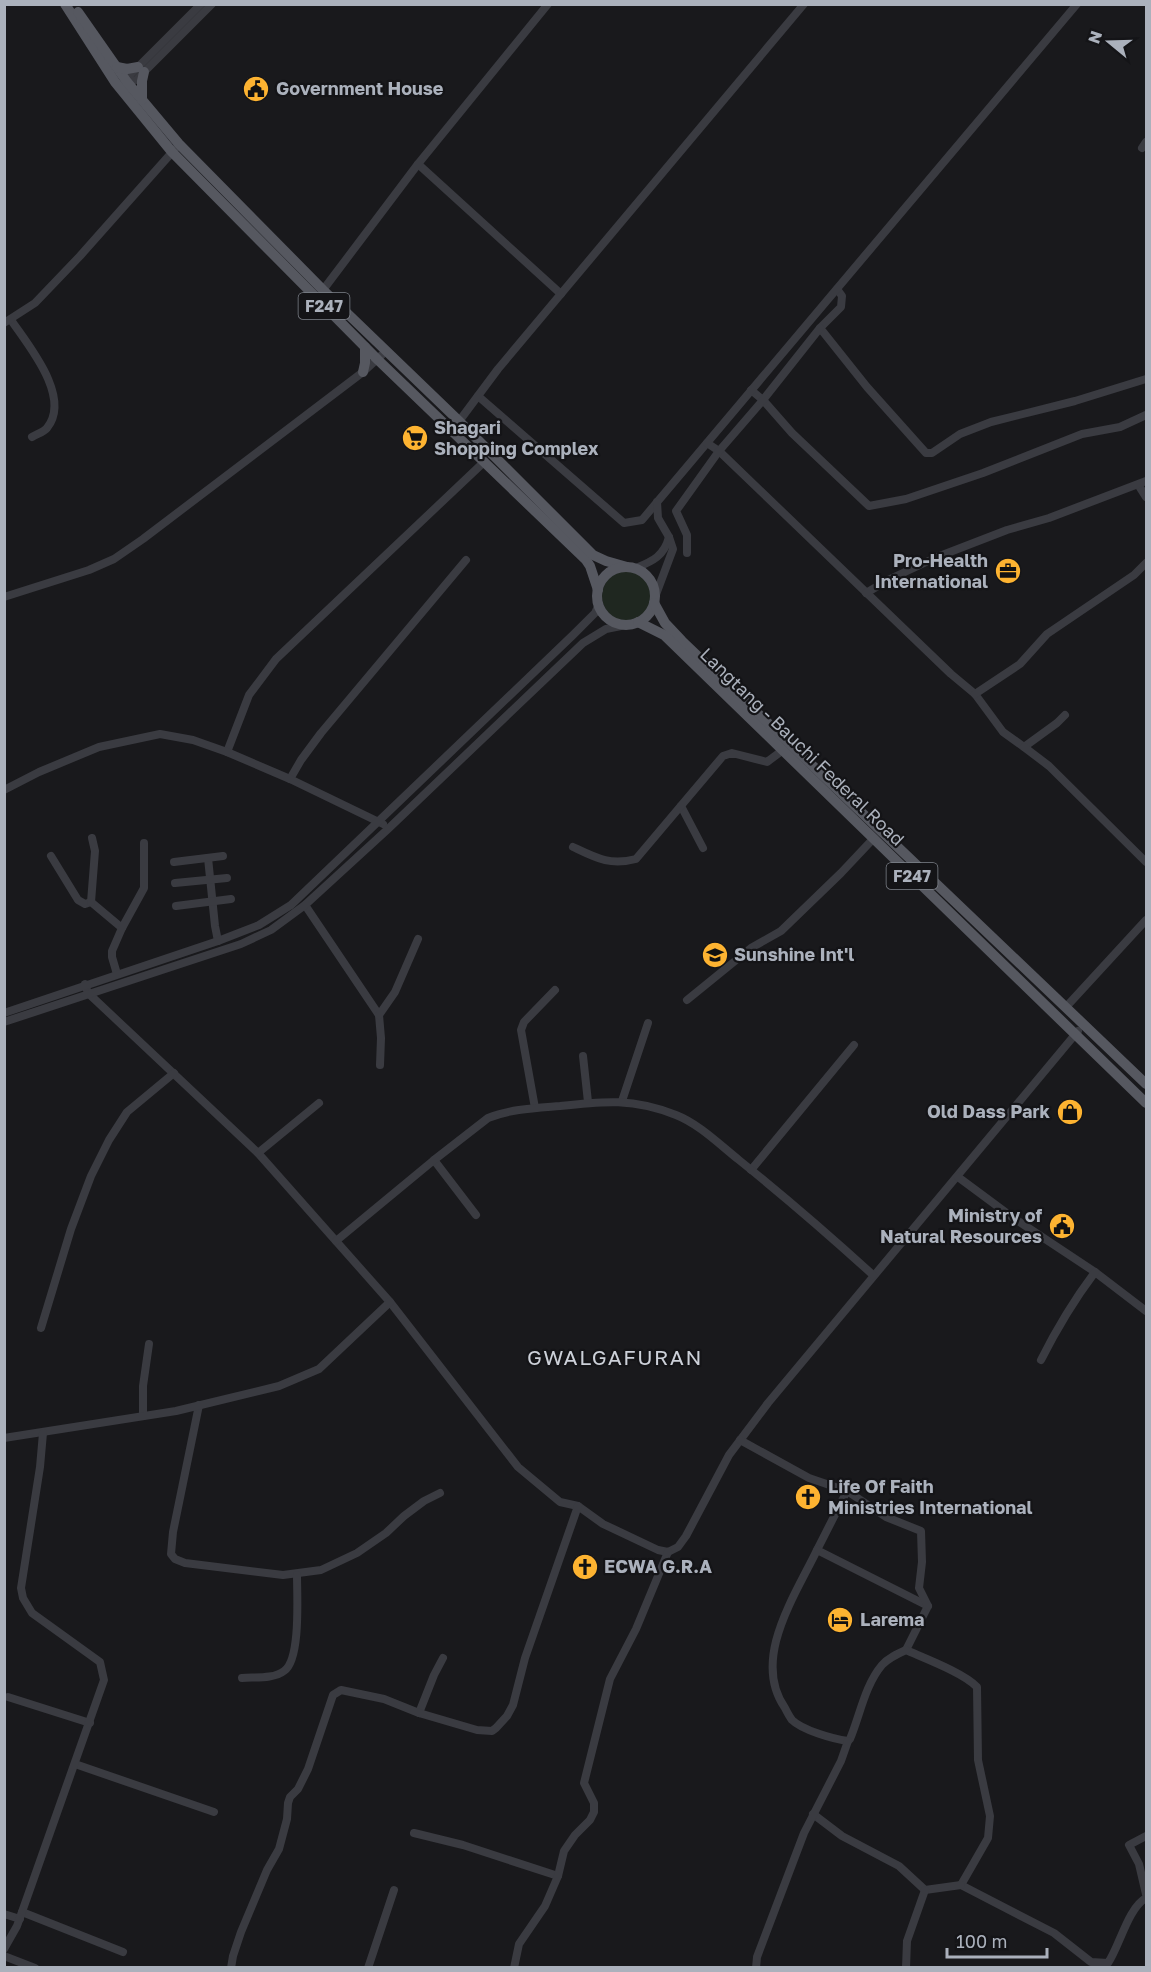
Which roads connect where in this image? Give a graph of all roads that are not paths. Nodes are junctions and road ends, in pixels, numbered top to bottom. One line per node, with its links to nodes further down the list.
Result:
1 (65, 4): 10 (main road, F247)
2 (72, 4): 8 (main road, F247)
3 (201, 4): 9 (street)
4 (212, 4): 9 (street)
5 (548, 4): 15 (street)
6 (804, 4): 18 (street)
7 (1077, 4): 16 (street)
8 (117, 67): 9 (main road); 11 (main road, F247)
9 (141, 69): 11 (street); 13 (main road)
10 (113, 79): 11 (street); 12 (main road, F247)
11 (128, 82): 12 (street); 13 (main road, F247)
12 (127, 97): 14 (main road, F247)
13 (142, 100): 14 (main road, F247)
14 (176, 148): 17 (main road, F247); 19 (street); 21 (main road, F247)
15 (418, 164): 17 (street); 18 (street)
16 (837, 289): 20 (street); 25 (street)
17 (323, 290): 22 (main road, F247)
18 (561, 294): 26 (street)
19 (8, 321): 31 (street)
20 (820, 328): 24 (street); 27 (street)
21 (365, 347): 22 (main road, F247); 23 (main road)
22 (381, 356): 23 (street); 29 (main road, F247); 30 (main road, F247)
23 (363, 372): 45 (street)
24 (1146, 379)
25 (751, 390): 27 (street); 32 (street)
26 (478, 396): 29 (street); 37 (street)
27 (763, 400): 28 (street); 33 (street)
28 (1146, 415)
29 (459, 421): 30 (street); 42 (main road, F247)
30 (450, 431): 34 (main road, F247)
31 (32, 437)
32 (707, 443): 33 (street); 37 (street)
33 (718, 451): 39 (street); 44 (street)
34 (483, 462): 43 (main road, F247); 54 (street)
35 (1143, 484): 36 (street); 44 (street)
36 (1146, 497)
37 (657, 502): 38 (street)
38 (669, 537): 42 (street); 46 (street)
39 (687, 553)
40 (466, 560): 55 (street)
41 (1146, 563): 50 (street)
42 (631, 568): 43 (main road); 46 (main road, F247)
43 (598, 590): 47 (main road, F247)
44 (866, 592): 50 (street)
45 (4, 597)
46 (655, 600): 48 (main road); 86 (main road, Langtang - Bauchi Federal Road / F247)
47 (599, 604): 49 (main road); 58 (street)
48 (638, 622): 49 (main road); 53 (main road, Langtang - Bauchi Federal Road / F247)
49 (626, 625): 59 (street)
50 (975, 694): 52 (street)
51 (1065, 715): 52 (street)
52 (1024, 747): 69 (street)
53 (783, 750): 57 (street); 61 (main road, Langtang - Bauchi Federal Road / F247)
54 (227, 752): 55 (street); 56 (street)
55 (290, 779): 58 (street)
56 (4, 790)
57 (681, 806): 63 (street); 64 (street)
58 (380, 821): 59 (street); 81 (street)
59 (388, 829): 76 (street)
60 (92, 838): 74 (street)
61 (873, 839): 85 (street); 92 (main road, Langtang - Bauchi Federal Road / F247)
62 (144, 843): 79 (street)
63 (573, 847)
64 (703, 848)
65 (51, 856): 74 (street)
66 (223, 856): 67 (street)
67 (208, 858): 68 (street); 71 (street)
68 (174, 862)
69 (1146, 862)
70 (227, 878): 71 (street)
71 (211, 880): 72 (street); 75 (street)
72 (175, 883)
73 (231, 899): 75 (street)
74 (91, 902): 79 (street)
75 (213, 903): 77 (street); 81 (street)
76 (305, 905): 83 (street); 88 (street)
77 (176, 906)
78 (1146, 920): 86 (street)
79 (122, 928): 82 (street)
80 (418, 939): 88 (street)
81 (218, 941): 82 (street)
82 (117, 974): 83 (street)
83 (87, 989): 87 (street); 89 (street); 96 (street)
84 (555, 990): 102 (street)
85 (687, 1000)
86 (1066, 1007): 91 (main road, Langtang - Bauchi Federal Road / F247)
87 (4, 1012)
88 (379, 1015): 95 (street)
89 (4, 1022)
90 (648, 1023): 98 (street)
91 (1084, 1025): 92 (street); 97 (main road, Langtang - Bauchi Federal Road / F247)
92 (1075, 1035): 101 (main road, Langtang - Bauchi Federal Road / F247); 106 (street)
93 (854, 1045): 105 (street)
94 (583, 1056): 99 (street)
95 (380, 1065)
96 (174, 1073): 103 (street); 113 (street)
97 (1146, 1084)
98 (622, 1101): 99 (street); 105 (street)
99 (588, 1102): 102 (street)
100 (319, 1103): 103 (street)
101 (1146, 1103)
102 (535, 1108): 104 (street)
103 (258, 1154): 108 (street)
104 (434, 1160): 107 (street); 108 (street)
105 (751, 1170): 110 (street)
106 (958, 1177): 109 (street); 110 (street)
107 (476, 1215)
108 (336, 1241): 111 (street)
109 (1095, 1272): 112 (street); 115 (street)
110 (873, 1275): 120 (street)
111 (390, 1302): 116 (street); 123 (street)
112 (1146, 1311)
113 (41, 1328)
114 (149, 1344): 117 (street)
115 (1041, 1360)
116 (199, 1405): 117 (street); 126 (street)
117 (143, 1416): 118 (street)
118 (43, 1433): 119 (street); 133 (street)
119 (4, 1438)
120 (740, 1440): 121 (street); 125 (street)
121 (847, 1491): 124 (street); 127 (street)
122 (441, 1493): 126 (street)
123 (578, 1506): 125 (street); 132 (street)
124 (817, 1550): 127 (street); 134 (street)
125 (668, 1552): 140 (street)
126 (297, 1575): 130 (street)
127 (928, 1606): 128 (street)
128 (906, 1650): 134 (street); 141 (street)
129 (443, 1658): 132 (street)
130 (242, 1677)
131 (8, 1697): 133 (street)
132 (419, 1713): 152 (street)
133 (90, 1724): 135 (street)
134 (848, 1741): 137 (street)
135 (75, 1764): 136 (street); 146 (street)
136 (214, 1812)
137 (813, 1815): 143 (street); 155 (street)
138 (414, 1833): 140 (street)
139 (1146, 1836): 144 (street)
140 (558, 1876): 154 (street)
141 (961, 1885): 143 (street); 150 (street)
142 (394, 1890): 153 (street)
143 (925, 1890): 156 (street)
144 (1146, 1896): 150 (street)
145 (4, 1914): 146 (street)
146 (21, 1916): 147 (street); 148 (street)
147 (4, 1949)
148 (123, 1952)
149 (4, 1956): 151 (street)
150 (1100, 1966)
151 (35, 1968)
152 (231, 1968)
153 (368, 1968)
154 (514, 1968)
155 (756, 1968)
156 (906, 1968)

